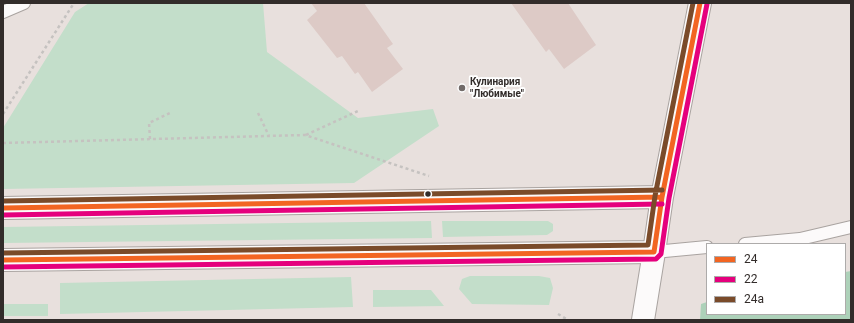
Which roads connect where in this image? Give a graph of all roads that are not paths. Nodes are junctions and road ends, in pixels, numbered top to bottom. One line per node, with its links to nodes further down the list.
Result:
1 (24, 3): 3 (lane)
2 (700, 3): 4 (street)
3 (3, 12)
4 (662, 197): 5 (street); 9 (street)
5 (3, 208)
6 (851, 226): 7 (lane)
7 (755, 243)
8 (706, 247): 9 (lane)
9 (654, 252): 10 (street); 11 (street)
10 (3, 260)
11 (644, 320)

